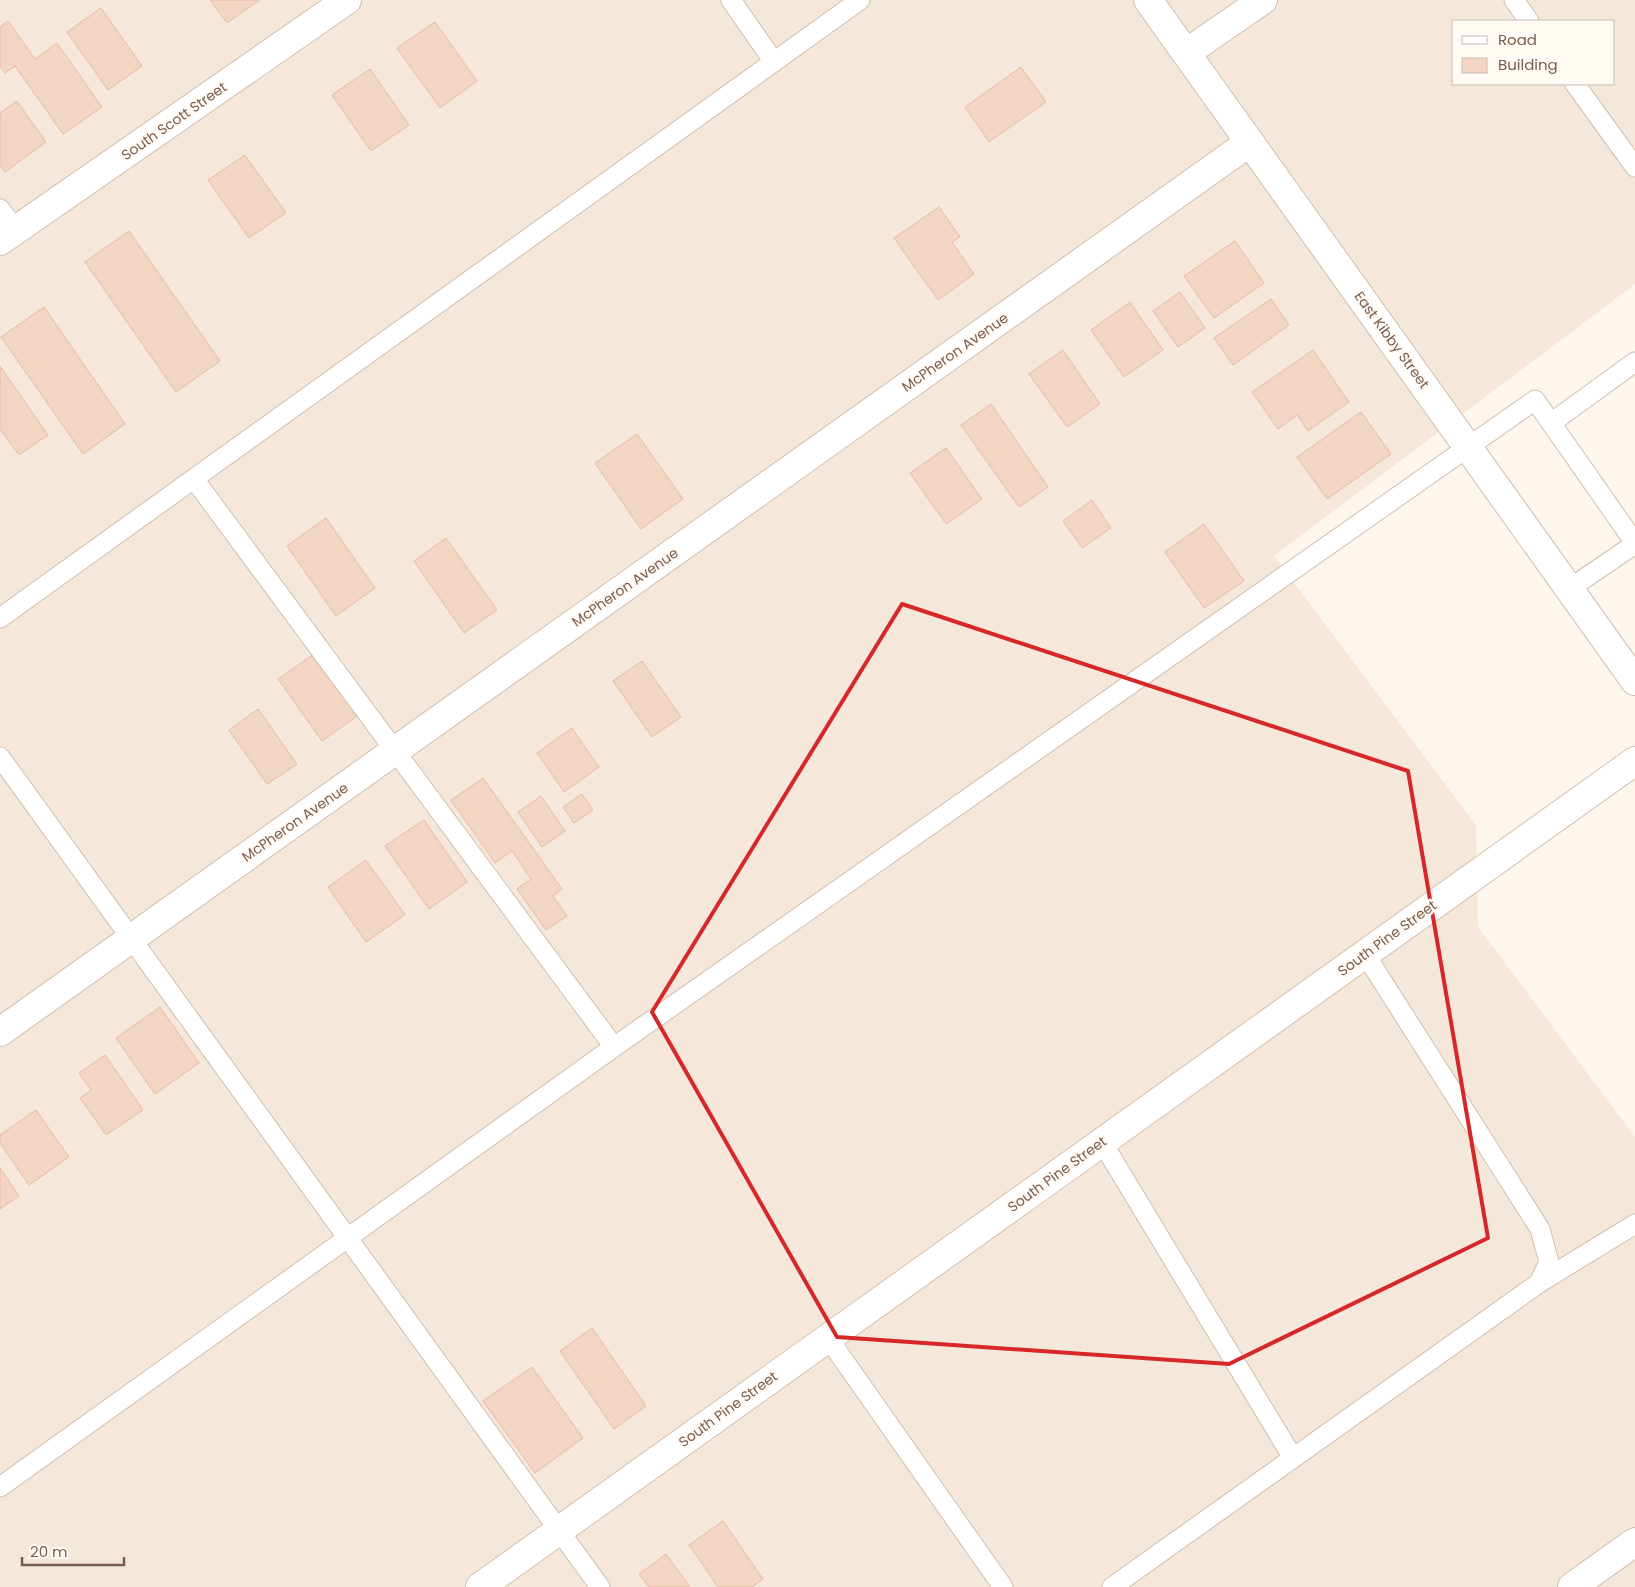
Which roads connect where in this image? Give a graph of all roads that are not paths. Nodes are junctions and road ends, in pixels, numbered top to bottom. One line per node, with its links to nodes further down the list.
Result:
1 (347, 0): 14 (street, South Scott Street)
2 (731, 0): 9 (lane)
3 (860, 0): 9 (lane)
4 (1148, 0): 8 (street, East Kibby Street)
5 (1263, 0): 8 (street)
6 (1514, 0): 7 (lane)
7 (1529, 20)
8 (1186, 53): 11 (street, East Kibby Street)
9 (774, 62): 18 (lane)
10 (1576, 85): 12 (lane)
11 (1250, 142): 17 (street, East Kibby Street); 23 (street, McPheron Avenue)
12 (1635, 168)
13 (0, 209): 14 (lane)
14 (8, 236)
15 (1635, 362): 16 (lane)
16 (1551, 423): 17 (lane); 19 (lane)
17 (1468, 447): 20 (street, East Kibby Street); 29 (lane)
18 (194, 479): 21 (lane); 23 (lane)
19 (1635, 544): 20 (lane)
20 (1569, 589): 22 (street, East Kibby Street)
21 (0, 618)
22 (1635, 681)
23 (395, 751): 26 (street, McPheron Avenue); 29 (lane)
24 (0, 757): 26 (lane)
25 (1635, 760): 27 (street, South Pine Street)
26 (131, 938): 28 (street, McPheron Avenue); 32 (lane)
27 (1365, 954): 30 (street, South Pine Street); 33 (lane)
28 (0, 1032)
29 (614, 1047): 32 (lane)
30 (1102, 1142): 34 (street, South Pine Street); 35 (lane)
31 (1635, 1224): 33 (lane)
32 (348, 1238): 36 (lane); 37 (lane)
33 (1539, 1284): 35 (lane)
34 (828, 1338): 37 (street, South Pine Street); 41 (lane)
35 (1293, 1458): 42 (lane)
36 (0, 1487)
37 (560, 1530): 39 (street, South Pine Street); 40 (lane)
38 (1635, 1542): 43 (street)
39 (480, 1587)
40 (600, 1587)
41 (1003, 1587)
42 (1112, 1587)
43 (1572, 1587)

